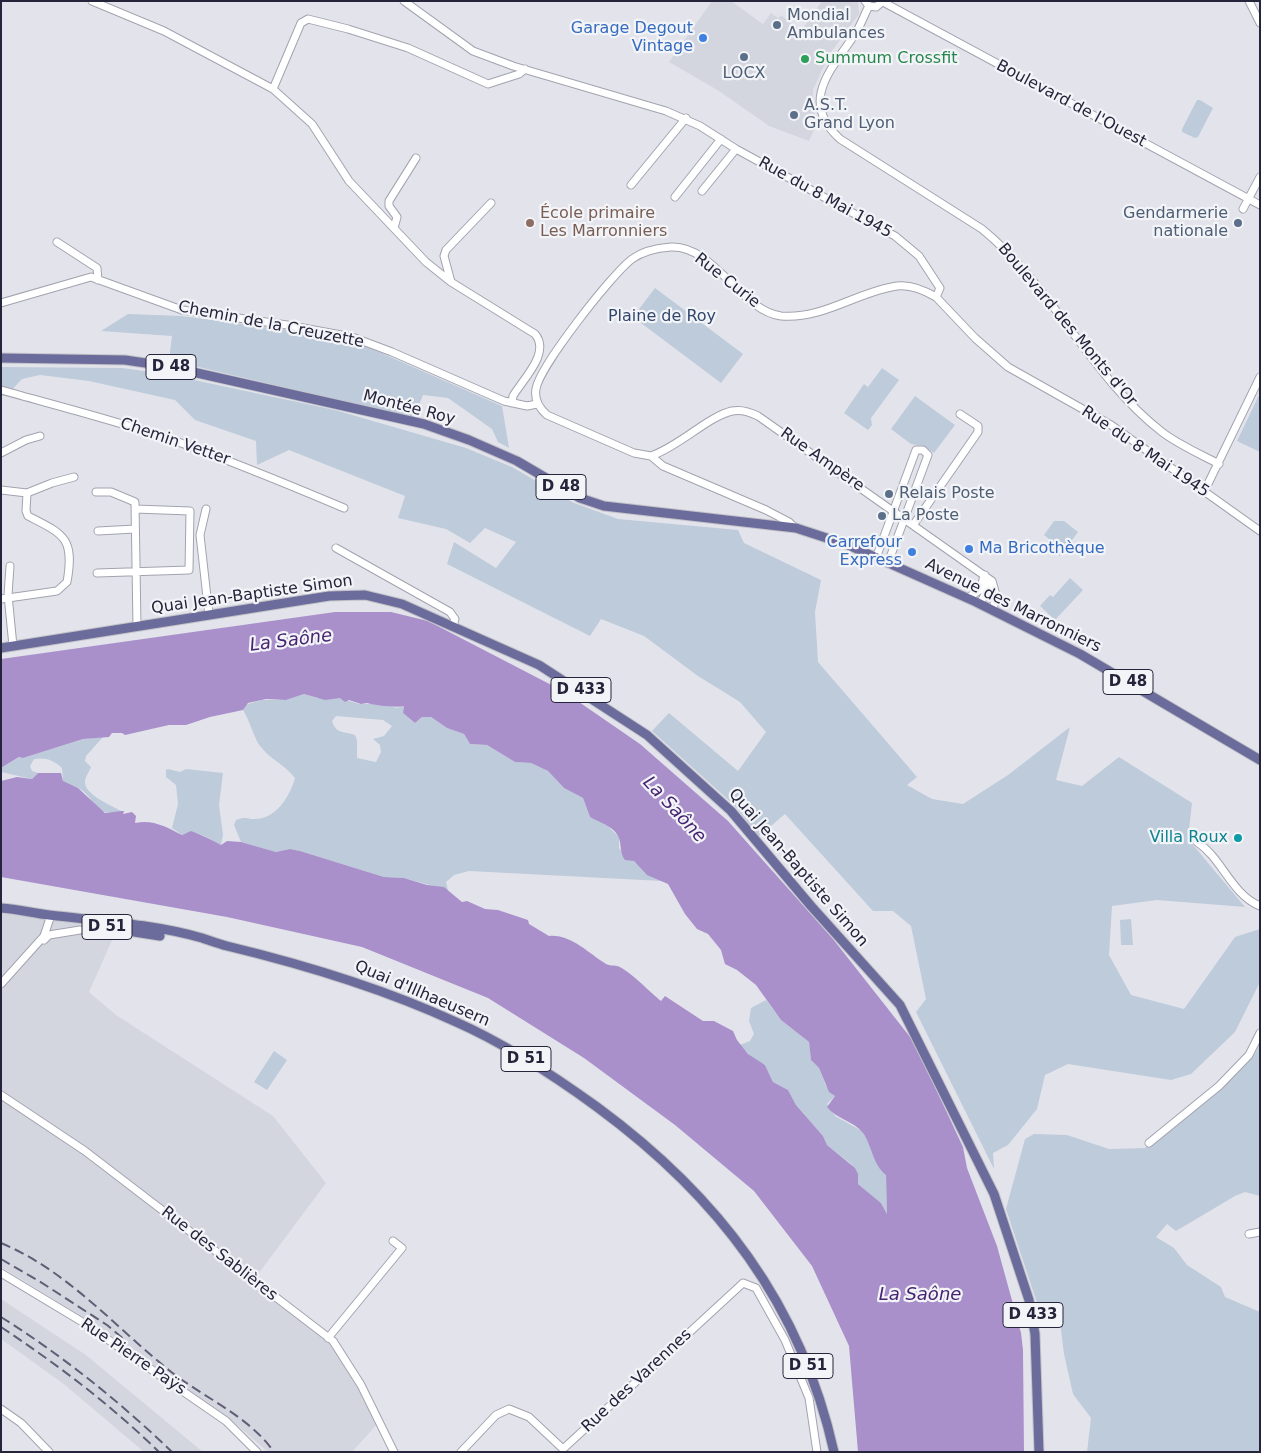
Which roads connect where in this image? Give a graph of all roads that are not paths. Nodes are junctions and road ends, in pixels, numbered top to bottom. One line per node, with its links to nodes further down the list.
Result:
1 (92, 1): 8 (street)
2 (404, 1): 7 (street, Rue du 8 Mai 1945)
3 (1249, 1): 6 (street)
4 (883, 2): 5 (street); 17 (street, Boulevard de l'Ouest)
5 (867, 4): 36 (street, Boulevard des Monts d'Or)
6 (1260, 22)
7 (525, 69): 8 (street); 9 (street, Rue du 8 Mai 1945)
8 (273, 89): 21 (street)
9 (686, 118): 10 (street, Rue du 8 Mai 1945); 14 (street)
10 (721, 139): 11 (street, Rue du 8 Mai 1945); 16 (street)
11 (736, 149): 15 (street); 25 (street, Rue du 8 Mai 1945)
12 (416, 158): 21 (street)
13 (1260, 177): 17 (street)
14 (631, 185)
15 (702, 192)
16 (675, 197)
17 (1248, 198): 19 (street, Boulevard de l'Ouest); 20 (street)
18 (491, 203): 24 (street)
19 (1260, 205)
20 (1242, 209)
21 (394, 228): 24 (street)
22 (57, 242): 23 (street)
23 (94, 279): 26 (street); 30 (street, Chemin de la Creuzette)
24 (451, 282): 30 (street)
25 (936, 297): 31 (street, Rue Curie); 40 (street, Rue du 8 Mai 1945)
26 (1, 302)
27 (1, 358): 48 (main road, Montée Roy / D 48)
28 (1260, 377): 36 (street)
29 (1, 390): 43 (street, Chemin Vetter)
30 (512, 403): 31 (street, Chemin de la Creuzette)
31 (537, 404): 35 (street)
32 (960, 414): 47 (street)
33 (40, 436): 34 (street)
34 (1, 453)
35 (651, 456): 45 (street, Rue Ampère); 48 (street)
36 (1219, 464): 40 (street)
37 (74, 477): 41 (street)
38 (1, 490): 41 (street)
39 (96, 492): 42 (street)
40 (1204, 492): 51 (street, Rue du 8 Mai 1945)
41 (27, 493): 59 (street)
42 (135, 508): 49 (street); 57 (street)
43 (344, 508)
44 (206, 509): 63 (street)
45 (893, 510): 46 (street, Rue Ampère); 46 (street); 53 (street)
46 (905, 518): 47 (street, Rue Ampère); 54 (street)
47 (914, 524): 58 (street, Rue Ampère)
48 (796, 528): 53 (main road, Avenue des Marronniers / D 48)
49 (136, 529): 50 (street); 57 (street)
50 (98, 531)
51 (1260, 531)
52 (336, 548): 64 (street)
53 (876, 558): 54 (main road, Avenue des Marronniers / D 48)
54 (888, 563): 60 (main road, Avenue des Marronniers / D 48)
55 (10, 566): 59 (street)
56 (97, 573): 57 (street)
57 (136, 573): 65 (street)
58 (984, 574): 60 (street); 61 (street); 62 (street, Rue Ampère)
59 (5, 598): 66 (street)
60 (968, 598): 61 (main road, Avenue des Marronniers / D 48)
61 (980, 604): 62 (main road, Avenue des Marronniers / D 48)
62 (993, 610): 68 (main road, Avenue des Marronniers / D 48)
63 (209, 615): 64 (main road, Quai Jean-Baptiste Simon / D 433); 65 (main road, Quai Jean-Baptiste Simon / D 433)
64 (453, 626): 93 (main road, Quai Jean-Baptiste Simon / D 433)
65 (136, 627): 66 (main road, Quai Jean-Baptiste Simon / D 433)
66 (13, 646): 67 (main road, Quai Jean-Baptiste Simon / D 433)
67 (1, 648)
68 (1260, 760)
69 (1197, 842): 70 (street)
70 (1260, 906)
71 (1, 908): 73 (main road, Quai d'Illhaeusern / D 51)
72 (1, 912): 73 (main road, Quai d'Illhaeusern / D 51)
73 (50, 917): 75 (street); 92 (main road, Quai d'Illhaeusern / D 51)
74 (80, 930): 75 (street)
75 (40, 942): 76 (street)
76 (1, 984)
77 (1260, 1032): 79 (street)
78 (1, 1095): 84 (street, Rue des Sablières)
79 (1149, 1143)
80 (1260, 1232): 81 (street)
81 (1249, 1234)
82 (393, 1241): 84 (street)
83 (1, 1273): 88 (street, Rue Pierre Paÿs)
84 (328, 1338): 89 (street, Rue des Sablières)
85 (1, 1408): 87 (street)
86 (565, 1450): 90 (street, Rue des Varennes); 91 (street, Rue des Varennes)
87 (49, 1452)
88 (257, 1452)
89 (394, 1452)
90 (461, 1452)
91 (817, 1452)
92 (834, 1452)
93 (1039, 1452)

